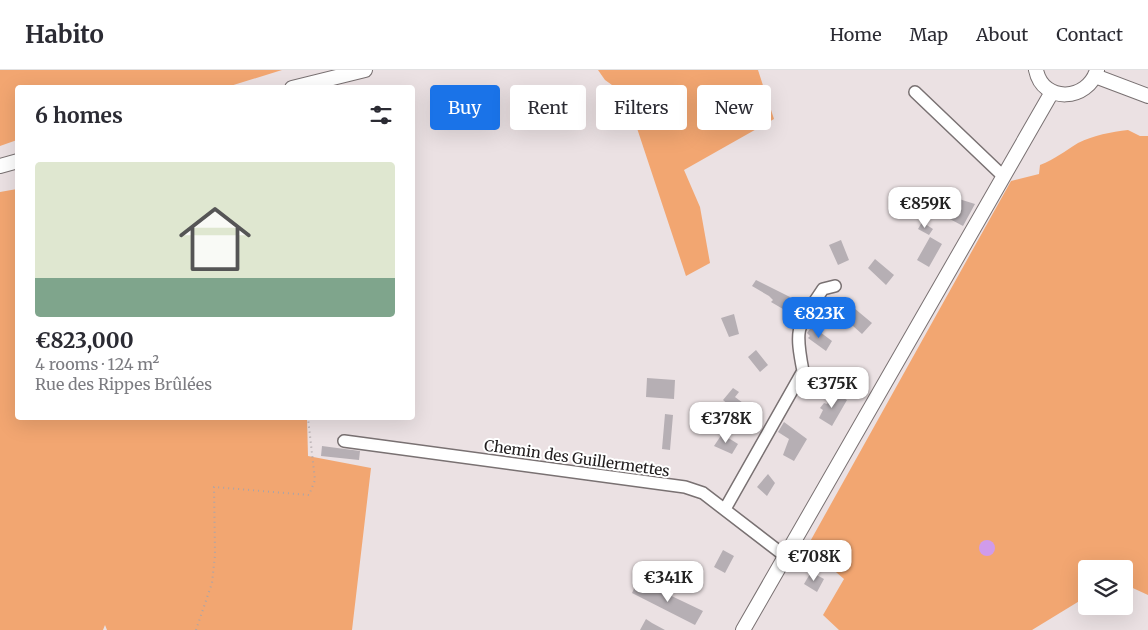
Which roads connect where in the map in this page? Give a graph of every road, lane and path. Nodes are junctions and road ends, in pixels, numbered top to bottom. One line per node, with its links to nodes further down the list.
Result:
1 (365, 70): 4 (main road)
2 (1036, 70): 6 (main road)
3 (1096, 73): 6 (main road); 7 (main road)
4 (304, 85)
5 (915, 92): 10 (street)
6 (1052, 92): 10 (main road)
7 (1148, 96)
8 (15, 162): 9 (main road)
9 (0, 166)
10 (1003, 176): 15 (main road)
11 (835, 286): 14 (street)
12 (308, 420): 16 (path)
13 (344, 441): 14 (street, Chemin des Guillermettes)
14 (725, 510): 15 (street, Chemin des Guillermettes)
15 (785, 556): 17 (main road)
16 (196, 630)
17 (743, 630)

